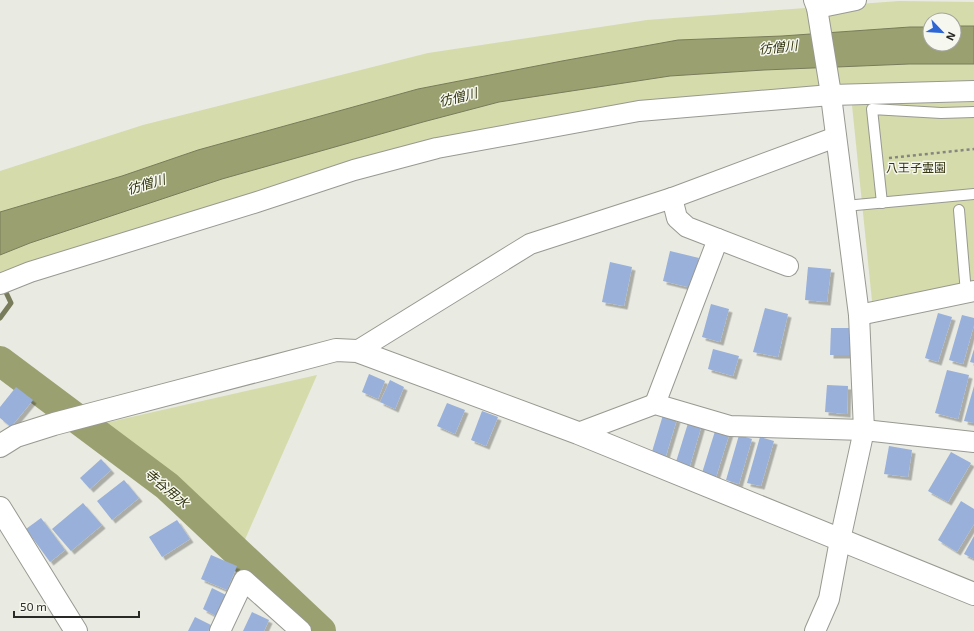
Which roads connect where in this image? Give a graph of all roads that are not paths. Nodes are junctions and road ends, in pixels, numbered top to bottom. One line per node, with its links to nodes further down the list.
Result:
1 (856, 0): 2 (street)
2 (815, 4): 4 (street)
3 (974, 91): 4 (street)
4 (831, 92): 6 (street); 14 (street)
5 (974, 112): 9 (lane)
6 (836, 138): 8 (street); 10 (street)
7 (974, 194): 9 (lane)
8 (672, 198): 12 (street); 17 (street)
9 (882, 203): 10 (lane)
10 (845, 206): 16 (street)
11 (959, 210): 15 (lane)
12 (718, 239): 13 (street); 18 (street)
13 (788, 266)
14 (0, 284)
15 (970, 292): 16 (street)
16 (858, 315): 19 (street)
17 (357, 351): 20 (street); 22 (street)
18 (655, 404): 19 (street); 20 (street)
19 (864, 430): 21 (street); 24 (street)
20 (578, 433): 24 (street)
21 (974, 442)
22 (0, 446)
23 (0, 508): 26 (street)
24 (840, 540): 25 (street); 29 (street)
25 (974, 594)
26 (76, 631)
27 (220, 631): 28 (street)
28 (301, 631)
29 (815, 631)

